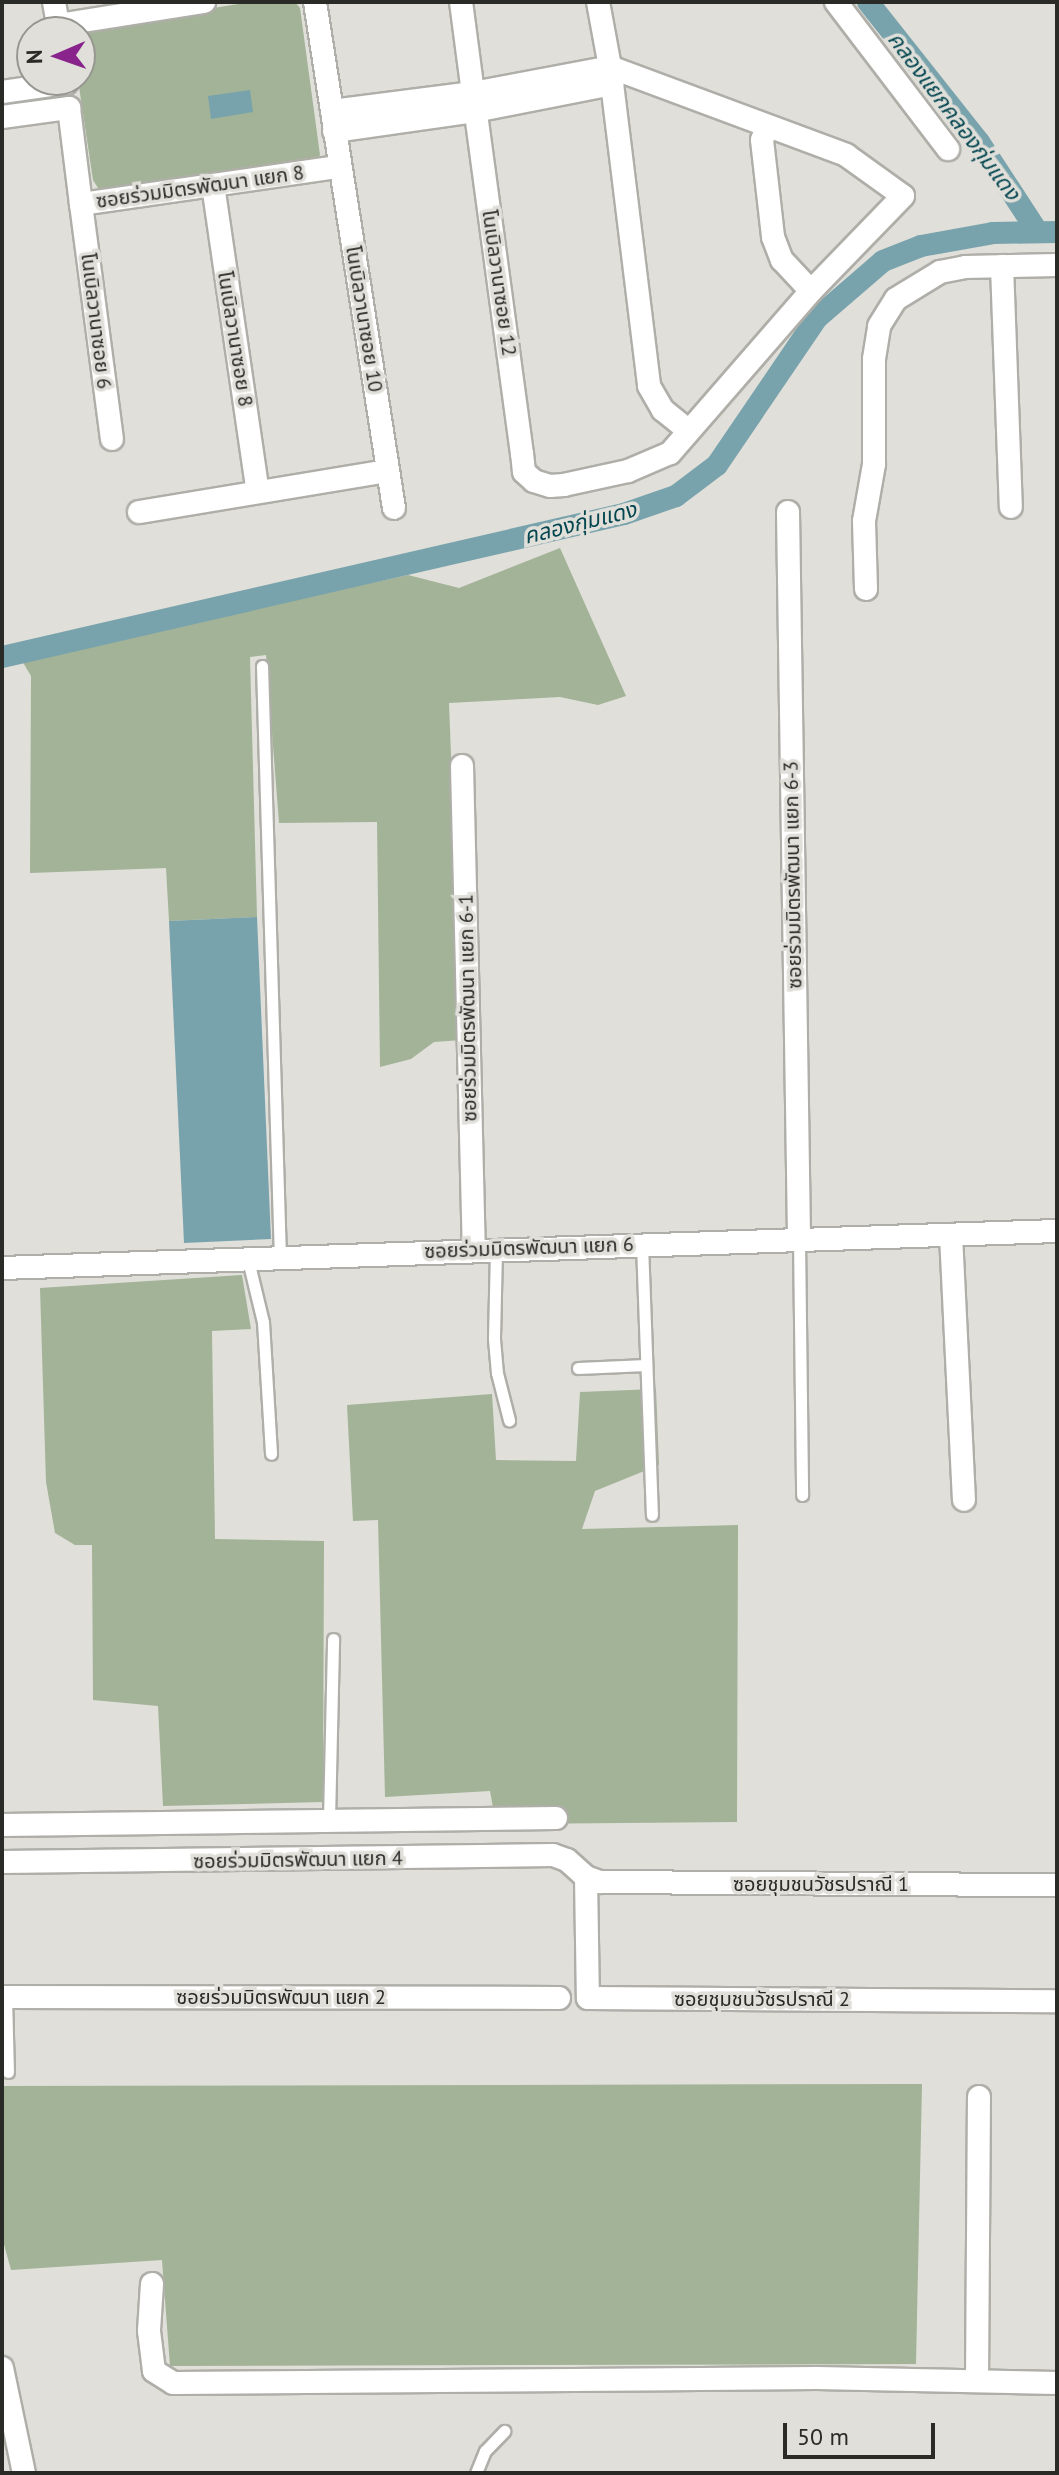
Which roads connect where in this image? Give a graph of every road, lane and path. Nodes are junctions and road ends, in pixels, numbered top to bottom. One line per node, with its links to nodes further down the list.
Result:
1 (315, 2): 12 (street, โนเบิลวานาซอย 10)
2 (461, 2): 9 (street, โนเบิลวานาซอย 12)
3 (598, 2): 7 (street)
4 (836, 2): 14 (street)
5 (190, 3): 6 (street)
6 (96, 22)
7 (611, 76): 9 (street); 13 (street); 21 (street)
8 (68, 96): 10 (street, ซอยร่วมมิตรพัฒนา แยก 8)
9 (474, 102): 12 (street); 21 (street, โนเบิลวานาซอย 12)
10 (69, 108): 11 (street); 17 (street, ซอยร่วมมิตรพัฒนา แยก 8)
11 (2, 117)
12 (333, 121): 15 (street, โนเบิลวานาซอย 10)
13 (767, 127): 20 (street); 20 (street)
14 (948, 149)
15 (339, 167): 16 (street, ซอยร่วมมิตรพัฒนา แยก 8); 23 (street, โนเบิลวานาซอย 10)
16 (213, 185): 17 (street, ซอยร่วมมิตรพัฒนา แยก 8); 24 (street, โนเบิลวานาซอย 8)
17 (81, 204): 22 (street, โนเบิลวานาซอย 6)
18 (1057, 265): 19 (street)
19 (1002, 266): 25 (street); 29 (street)
20 (811, 291): 21 (street)
21 (688, 430)
22 (112, 439)
23 (388, 471): 24 (street); 26 (street, โนเบิลวานาซอย 10)
24 (258, 492): 27 (street)
25 (1011, 507)
26 (394, 508)
27 (139, 512)
28 (788, 512): 34 (street, ซอยร่วมมิตรพัฒนา แยก 6-3)
29 (866, 589)
30 (262, 666): 37 (lane)
31 (462, 766): 36 (street, ซอยร่วมมิตรพัฒนา แยก 6-1)
32 (1057, 1231): 33 (street, ซอยร่วมมิตรพัฒนา แยก 6)
33 (951, 1235): 34 (street, ซอยร่วมมิตรพัฒนา แยก 6); 45 (street)
34 (799, 1239): 35 (street, ซอยร่วมมิตรพัฒนา แยก 6); 44 (lane)
35 (642, 1244): 36 (street, ซอยร่วมมิตรพัฒนา แยก 6); 40 (lane)
36 (485, 1249): 37 (street, ซอยร่วมมิตรพัฒนา แยก 6); 42 (lane)
37 (280, 1259): 38 (street, ซอยร่วมมิตรพัฒนา แยก 6)
38 (248, 1260): 39 (street, ซอยร่วมมิตรพัฒนา แยก 6); 43 (lane)
39 (2, 1268)
40 (646, 1365): 41 (lane); 46 (lane)
41 (578, 1368)
42 (509, 1420)
43 (271, 1454)
44 (802, 1495)
45 (964, 1500)
46 (652, 1515)
47 (333, 1639): 49 (lane)
48 (556, 1818): 49 (street)
49 (329, 1820): 50 (street)
50 (2, 1825)
51 (2, 1862): 52 (street, ซอยร่วมมิตรพัฒนา แยก 4)
52 (586, 1877): 53 (street, ซอยชุมชนวัชรปราณี 1); 56 (street, ซอยชุมชนวัชรปราณี 2)
53 (1057, 1885)
54 (4, 1997): 55 (street, ซอยร่วมมิตรพัฒนา แยก 2); 57 (lane)
55 (559, 1998)
56 (1057, 2001)
57 (8, 2072)
58 (979, 2097): 61 (street)
59 (152, 2284): 61 (street)
60 (2, 2368): 64 (street)
61 (977, 2381): 62 (street)
62 (1057, 2383)
63 (504, 2431): 65 (lane)
64 (24, 2473)
65 (476, 2473)

